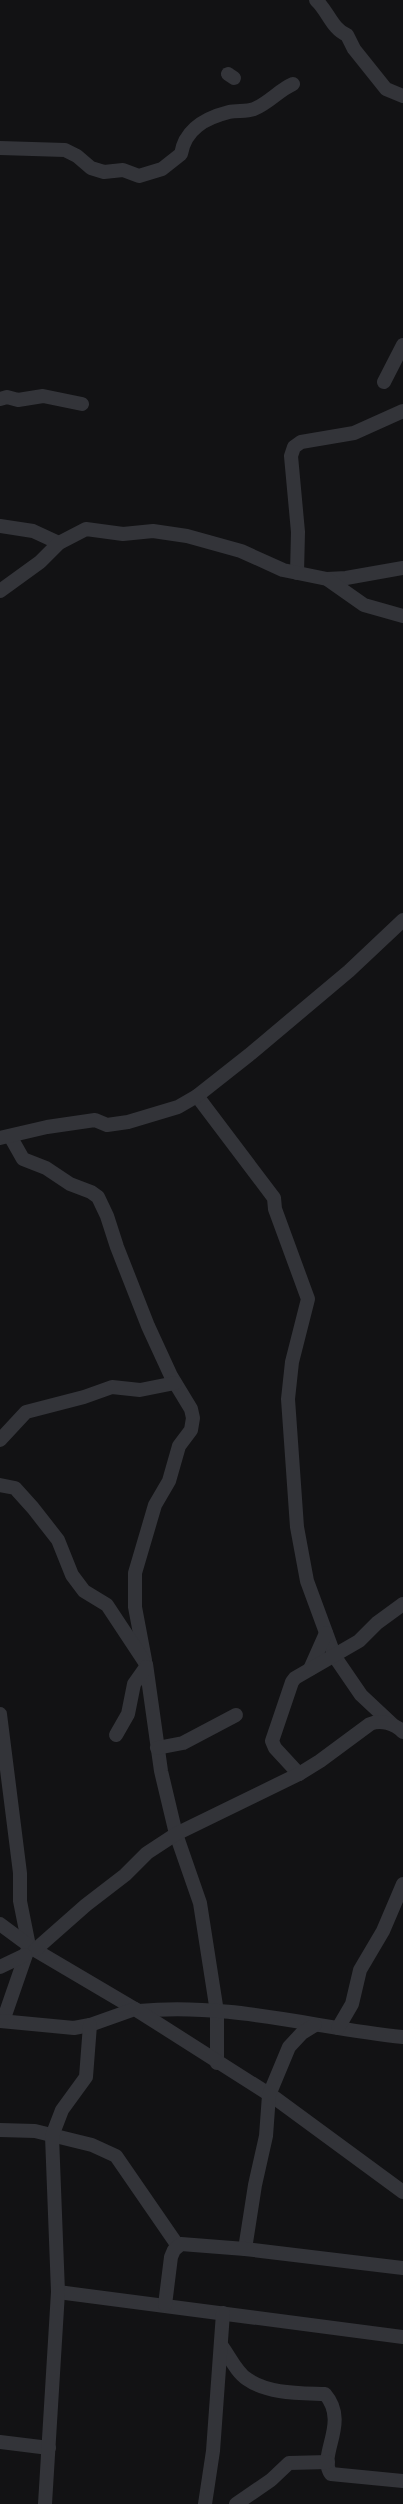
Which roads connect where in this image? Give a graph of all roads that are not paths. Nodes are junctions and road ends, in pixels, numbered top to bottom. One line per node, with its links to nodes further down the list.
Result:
1 (316, 0): 3 (street)
2 (293, 84): 4 (street)
3 (403, 96)
4 (0, 148)
5 (403, 345): 6 (street)
6 (384, 382)
7 (0, 398): 8 (street)
8 (82, 404)
9 (403, 412): 13 (street)
10 (0, 526): 11 (street)
11 (59, 542): 13 (street); 15 (street)
12 (403, 568): 14 (street)
13 (297, 573): 14 (street)
14 (327, 579): 16 (street)
15 (0, 591)
16 (403, 616)
17 (403, 920): 18 (street)
18 (197, 1096): 19 (street); 24 (street)
19 (5, 1137): 20 (street)
20 (174, 1383): 21 (street); 26 (street)
21 (0, 1440)
22 (0, 1485): 26 (street)
23 (403, 1604): 25 (street)
24 (326, 1633): 25 (street); 27 (street)
25 (335, 1657): 27 (street); 30 (street)
26 (146, 1665): 31 (street); 32 (street)
27 (310, 1669): 34 (street)
28 (0, 1714): 33 (street)
29 (236, 1715): 32 (street)
30 (397, 1728): 34 (street)
31 (116, 1735)
32 (157, 1748): 36 (street)
33 (3, 1769): 35 (street)
34 (299, 1774): 36 (street)
35 (4, 1792): 39 (street)
36 (176, 1834): 39 (street); 42 (street)
37 (403, 1884): 46 (street)
38 (0, 1924): 39 (street)
39 (30, 1951): 40 (street); 41 (street); 43 (street)
40 (0, 1967)
41 (137, 2010): 42 (street); 44 (street); 48 (street)
42 (217, 2012): 45 (street); 48 (street)
43 (1, 2021): 44 (street)
44 (90, 2025): 51 (street)
45 (315, 2025): 46 (street); 49 (street)
46 (338, 2028): 47 (street)
47 (403, 2037)
48 (217, 2063): 49 (street)
49 (269, 2095): 52 (street); 54 (street)
50 (0, 2130): 51 (street)
51 (52, 2136): 53 (street); 56 (street)
52 (403, 2192)
53 (178, 2246): 54 (street); 57 (street)
54 (245, 2249): 55 (street)
55 (403, 2268)
56 (58, 2292): 57 (street); 62 (street)
57 (166, 2305): 58 (street)
58 (223, 2313): 59 (street); 60 (street)
59 (403, 2337)
60 (221, 2345): 63 (street); 66 (street)
61 (0, 2442): 62 (street)
62 (49, 2448): 65 (street)
63 (328, 2462): 64 (street); 67 (street)
64 (403, 2481)
65 (45, 2504)
66 (205, 2504)
67 (236, 2504)

